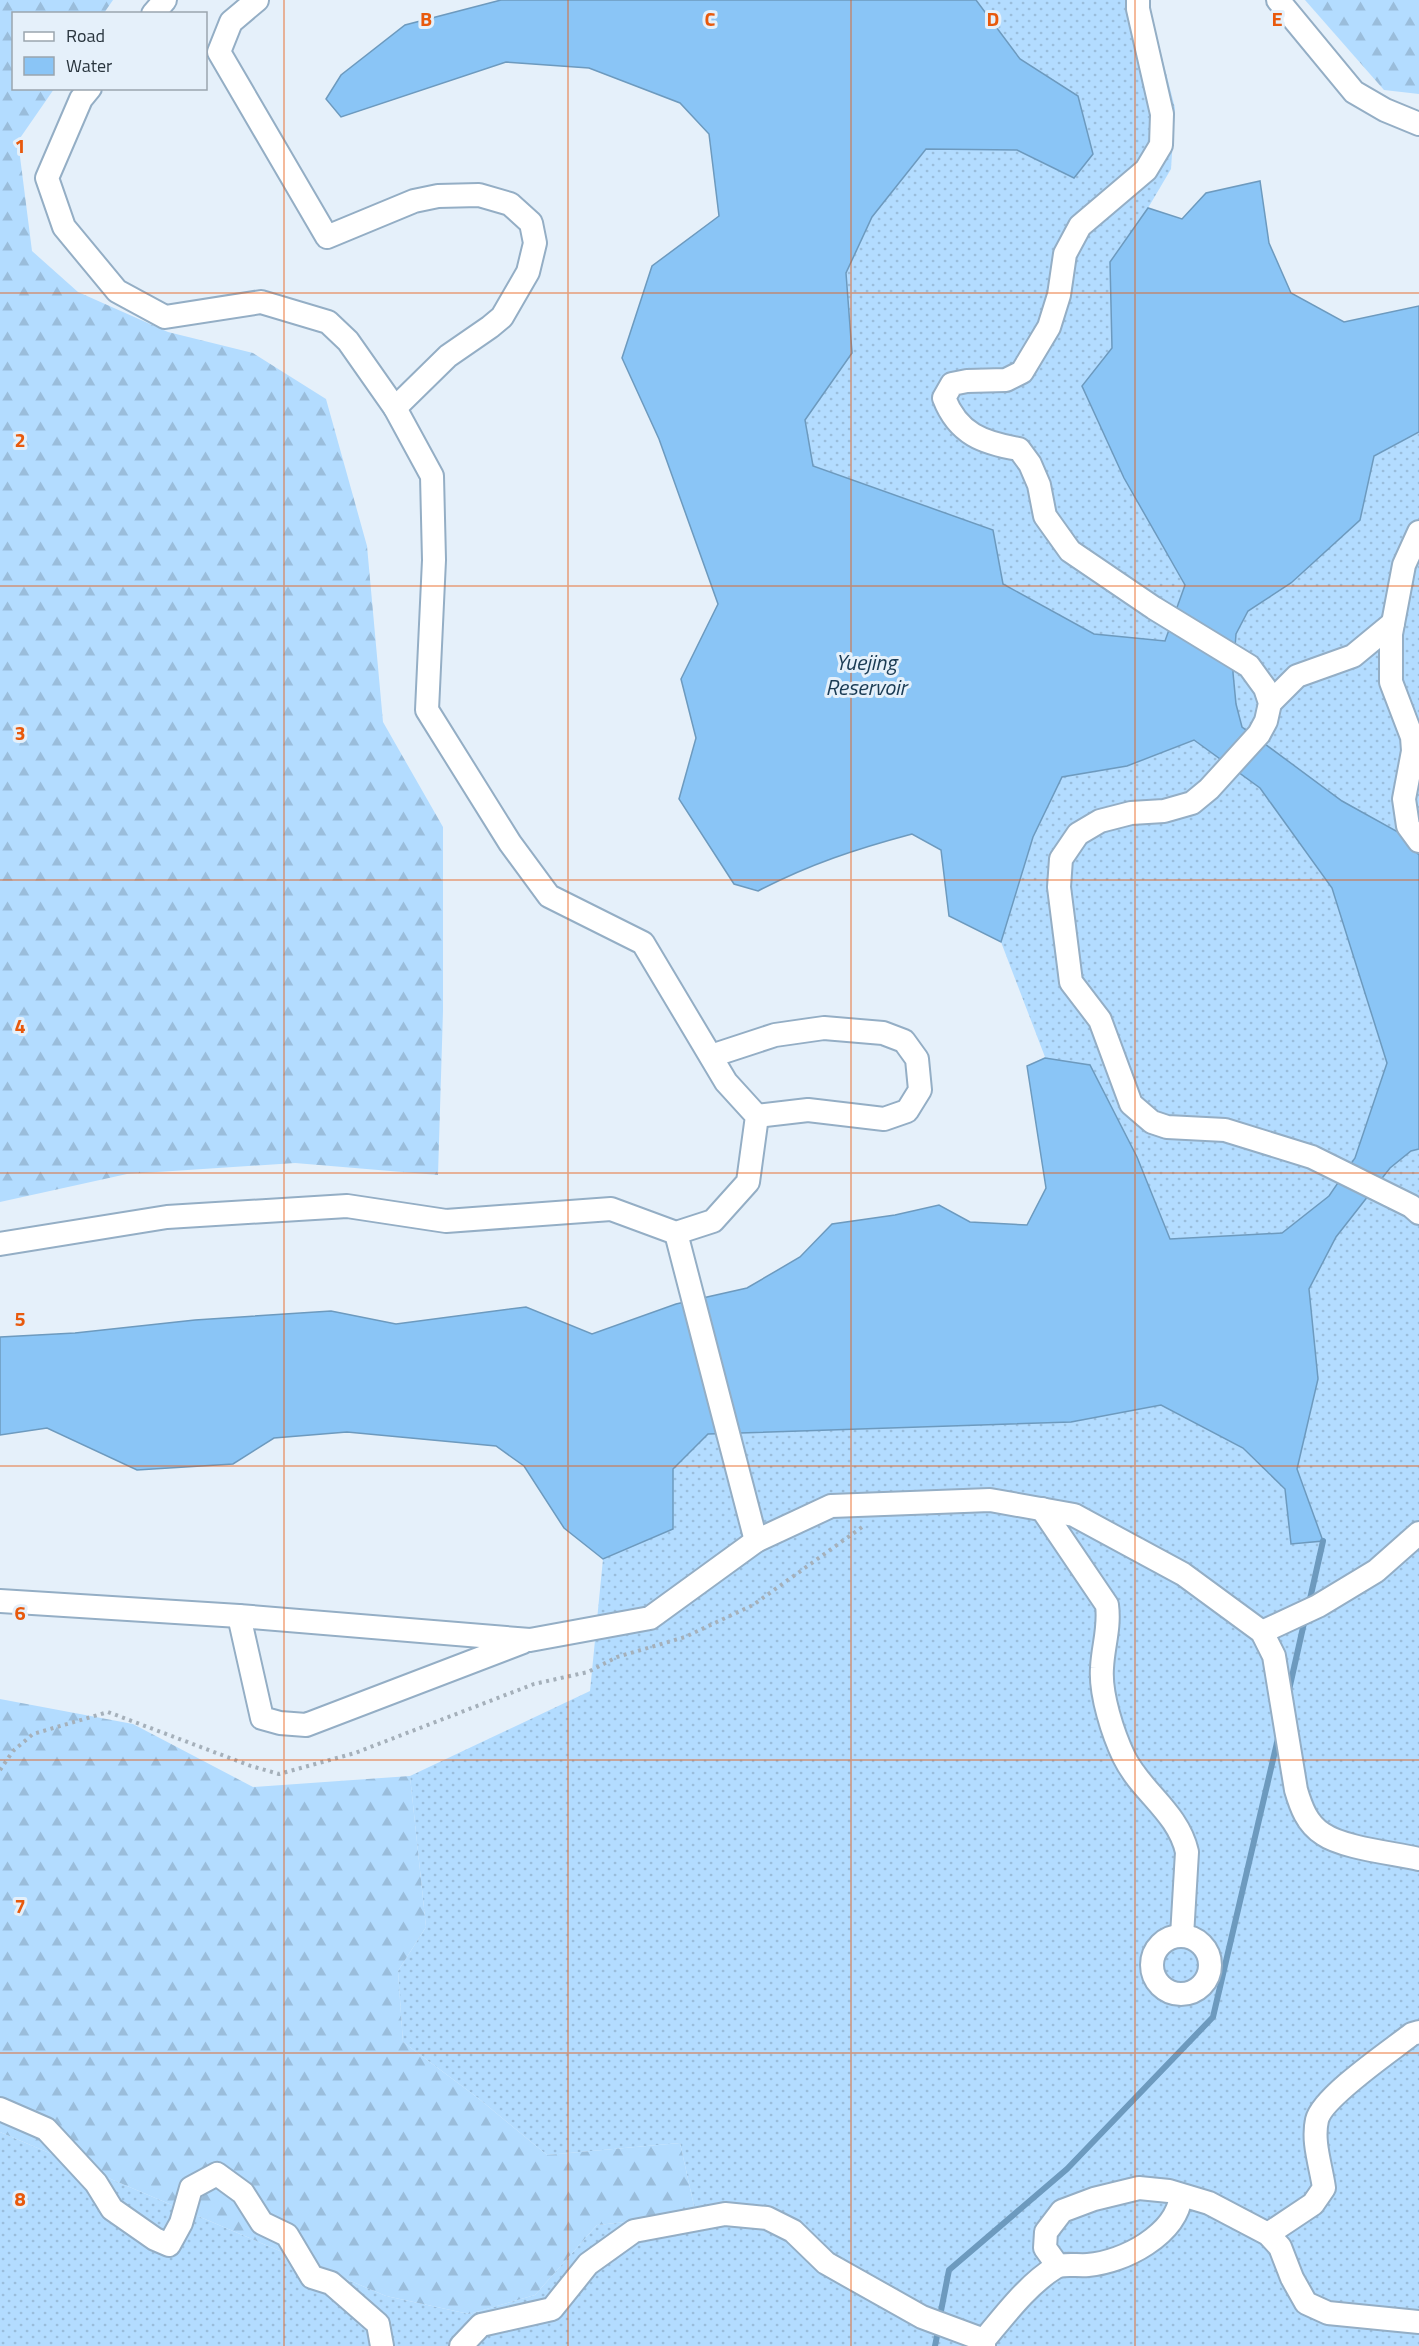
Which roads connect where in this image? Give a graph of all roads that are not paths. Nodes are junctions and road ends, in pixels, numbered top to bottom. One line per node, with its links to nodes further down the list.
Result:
1 (165, 0): 5 (street)
2 (257, 0): 8 (street)
3 (1138, 0): 11 (street)
4 (1278, 0): 7 (street)
5 (155, 12)
6 (88, 90): 8 (street)
7 (1419, 124)
8 (395, 408): 13 (street)
9 (1419, 532): 10 (street)
10 (1393, 623): 11 (street); 12 (street)
11 (1270, 703): 15 (street)
12 (1419, 841)
13 (711, 1056): 14 (street); 14 (street)
14 (758, 1116): 16 (street)
15 (1415, 1210)
16 (676, 1233): 17 (street); 20 (street)
17 (0, 1245)
18 (1042, 1509): 20 (street); 23 (street); 26 (street)
19 (1419, 1533): 23 (street)
20 (756, 1541): 24 (street)
21 (0, 1601): 22 (street)
22 (239, 1616): 24 (street); 24 (street)
23 (1262, 1632): 25 (street)
24 (530, 1640)
25 (1419, 1859)
26 (1182, 1935)
27 (1419, 2032): 30 (street)
28 (0, 2109): 34 (street)
29 (1181, 2196): 30 (street); 31 (street); 31 (street)
30 (1268, 2234): 32 (street)
31 (1058, 2266): 33 (street)
32 (1419, 2322)
33 (984, 2343): 35 (street)
34 (382, 2346)
35 (461, 2346)

